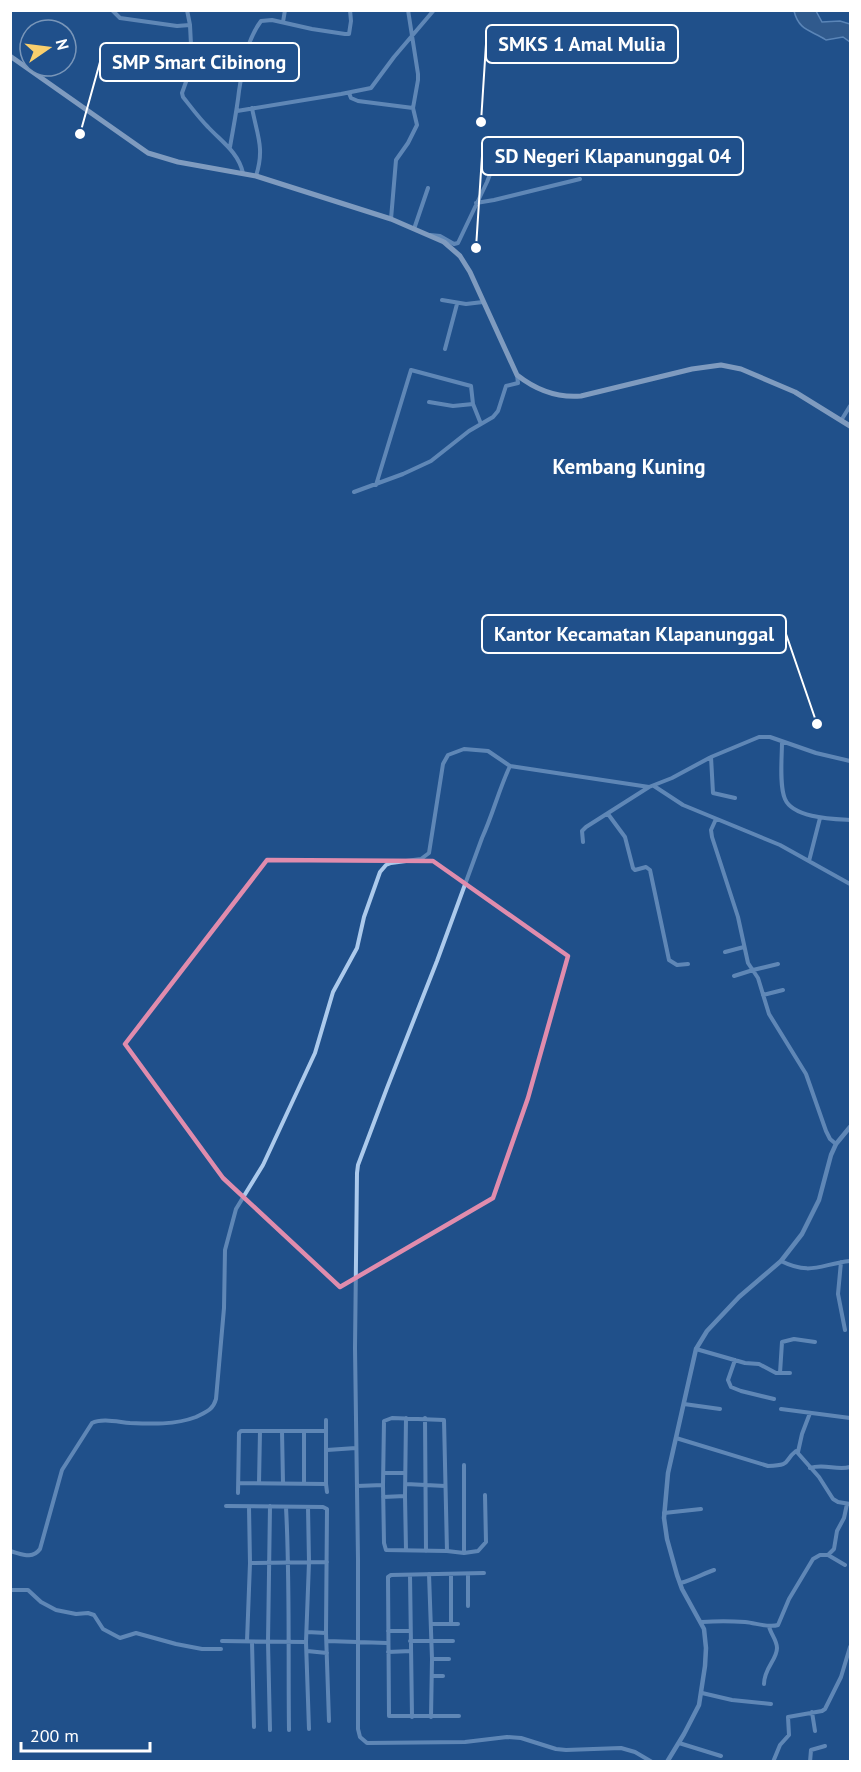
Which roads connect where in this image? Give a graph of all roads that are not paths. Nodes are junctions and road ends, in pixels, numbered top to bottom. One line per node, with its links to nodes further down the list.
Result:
1 (112, 10): 8 (street)
2 (187, 10): 8 (street)
3 (285, 10): 7 (street)
4 (350, 10): 7 (street)
5 (408, 10): 9 (street)
6 (435, 10): 9 (street)
7 (283, 22): 14 (street)
8 (190, 25): 15 (street)
9 (412, 36): 11 (street); 13 (street)
10 (10, 56): 17 (main road)
11 (349, 93): 12 (street); 13 (street)
12 (252, 108): 14 (street); 18 (street)
13 (413, 108): 22 (street)
14 (236, 111): 15 (street)
15 (229, 148): 17 (street)
16 (499, 151): 21 (street)
17 (243, 173): 18 (main road)
18 (256, 176): 22 (main road)
19 (580, 179): 21 (street)
20 (428, 188): 23 (street)
21 (476, 203): 24 (street)
22 (391, 219): 23 (main road)
23 (414, 228): 24 (main road)
24 (428, 235): 26 (main road)
25 (442, 300): 27 (street)
26 (483, 302): 27 (street); 29 (main road)
27 (457, 304): 28 (street)
28 (445, 349)
29 (517, 375): 33 (main road); 34 (street)
30 (429, 402): 31 (street)
31 (473, 404): 34 (street); 36 (street)
32 (850, 406): 33 (street)
33 (842, 419): 35 (main road)
34 (481, 424): 36 (street)
35 (850, 426)
36 (376, 485): 37 (street)
37 (354, 492)
38 (782, 742): 39 (street); 40 (street); 45 (street)
39 (711, 757): 42 (street); 43 (street)
40 (850, 761)
41 (510, 766): 42 (street); 84 (street); 116 (street)
42 (652, 786): 44 (street); 46 (street)
43 (735, 798)
44 (608, 814): 48 (street); 53 (street)
45 (820, 818): 47 (street); 49 (street)
46 (716, 819): 49 (street); 51 (street)
47 (850, 820)
48 (583, 842)
49 (809, 861): 50 (street)
50 (850, 884)
51 (744, 947): 52 (street); 55 (street)
52 (725, 952)
53 (688, 964)
54 (778, 964): 55 (street)
55 (753, 970): 56 (street); 58 (street)
56 (734, 976)
57 (783, 990): 58 (street)
58 (763, 995): 60 (street)
59 (850, 1127): 60 (street)
60 (836, 1144): 61 (street)
61 (781, 1261): 63 (street); 66 (street)
62 (850, 1261): 63 (street)
63 (841, 1262): 64 (street)
64 (844, 1330)
65 (815, 1342): 68 (street)
66 (696, 1349): 67 (street); 71 (street)
67 (735, 1360): 68 (street); 70 (street)
68 (780, 1373): 69 (street)
69 (789, 1373)
70 (774, 1399)
71 (684, 1404): 73 (street); 83 (street)
72 (781, 1408): 74 (street)
73 (720, 1409)
74 (810, 1413): 77 (street); 86 (street)
75 (406, 1418): 76 (street); 90 (street); 91 (street)
76 (425, 1418): 100 (street); 101 (street)
77 (850, 1418)
78 (326, 1420): 82 (street)
79 (260, 1431): 80 (street); 92 (street); 93 (street)
80 (282, 1431): 81 (street); 95 (street)
81 (304, 1431): 82 (street); 94 (street)
82 (326, 1431): 85 (street)
83 (676, 1438): 86 (street); 114 (street)
84 (356, 1448): 85 (street); 99 (street)
85 (327, 1450): 96 (street)
86 (798, 1452): 89 (street)
87 (464, 1465): 119 (street)
88 (850, 1467): 89 (street)
89 (810, 1468): 107 (street)
90 (383, 1473): 91 (street); 98 (street)
91 (405, 1473): 97 (street)
92 (238, 1483): 93 (street); 103 (street)
93 (259, 1483): 95 (street)
94 (304, 1483): 95 (street); 96 (street)
95 (283, 1484)
96 (326, 1484): 102 (street)
97 (406, 1484): 100 (street); 105 (street)
98 (383, 1485): 99 (street); 106 (street)
99 (357, 1486): 154 (street)
100 (426, 1486): 101 (street); 117 (street)
101 (445, 1486): 118 (street)
102 (327, 1491)
103 (238, 1493)
104 (485, 1495): 119 (street)
105 (405, 1496): 106 (street); 115 (street)
106 (383, 1497): 115 (street)
107 (849, 1504): 120 (street)
108 (226, 1506): 110 (street)
109 (270, 1506): 110 (street); 111 (street); 125 (street)
110 (249, 1507): 124 (street)
111 (286, 1507): 112 (street); 121 (street)
112 (308, 1507): 122 (street); 123 (street)
113 (701, 1509): 114 (street)
114 (664, 1514): 133 (street)
115 (406, 1550): 117 (street)
116 (10, 1551)
117 (426, 1551): 118 (street)
118 (447, 1551): 119 (street)
119 (464, 1553)
120 (828, 1555): 126 (street); 140 (street)
121 (289, 1562): 122 (street); 125 (street); 152 (street)
122 (309, 1562): 123 (street); 143 (street)
123 (327, 1562): 144 (street)
124 (250, 1563): 125 (street); 150 (street)
125 (270, 1563): 151 (street)
126 (845, 1566)
127 (714, 1570): 133 (street)
128 (484, 1573): 130 (street)
129 (451, 1574): 130 (street); 132 (street); 138 (street)
130 (468, 1574): 135 (street)
131 (410, 1575): 132 (street); 141 (street); 142 (street)
132 (429, 1575): 137 (street)
133 (680, 1582): 136 (street)
134 (10, 1590): 157 (street)
135 (468, 1606)
136 (702, 1622): 140 (street); 167 (street)
137 (431, 1624): 138 (street); 148 (street)
138 (451, 1624): 139 (street)
139 (458, 1624)
140 (769, 1626): 166 (street)
141 (388, 1631): 142 (street); 155 (street)
142 (410, 1631): 147 (street)
143 (307, 1632): 144 (street); 153 (street)
144 (326, 1633): 146 (street)
145 (222, 1641): 150 (street)
146 (327, 1641): 154 (street); 161 (street)
147 (410, 1641): 148 (street); 159 (street)
148 (431, 1641): 149 (street); 162 (street)
149 (453, 1641)
150 (249, 1642): 151 (street); 174 (street)
151 (268, 1642): 152 (street); 176 (street)
152 (288, 1642): 153 (street); 177 (street)
153 (306, 1642): 158 (street)
154 (357, 1643): 155 (street); 182 (street)
155 (387, 1643): 160 (street)
156 (850, 1647): 169 (street)
157 (221, 1649)
158 (306, 1651): 161 (street); 175 (street)
159 (411, 1651): 160 (street); 171 (street)
160 (388, 1652): 171 (street)
161 (327, 1653): 173 (street)
162 (432, 1659): 163 (street); 164 (street)
163 (449, 1659)
164 (432, 1676): 165 (street); 172 (street)
165 (443, 1676)
166 (764, 1684)
167 (702, 1693): 168 (street); 179 (street)
168 (771, 1704)
169 (813, 1712): 178 (street); 184 (street)
170 (459, 1716): 172 (street)
171 (412, 1717): 172 (street)
172 (431, 1717)
173 (329, 1721)
174 (254, 1727)
175 (309, 1729)
176 (270, 1730)
177 (289, 1730)
178 (815, 1731)
179 (679, 1743): 181 (street); 183 (street)
180 (825, 1746): 185 (street)
181 (721, 1756)
182 (652, 1761)
183 (667, 1761)
184 (773, 1761)
185 (810, 1761)

